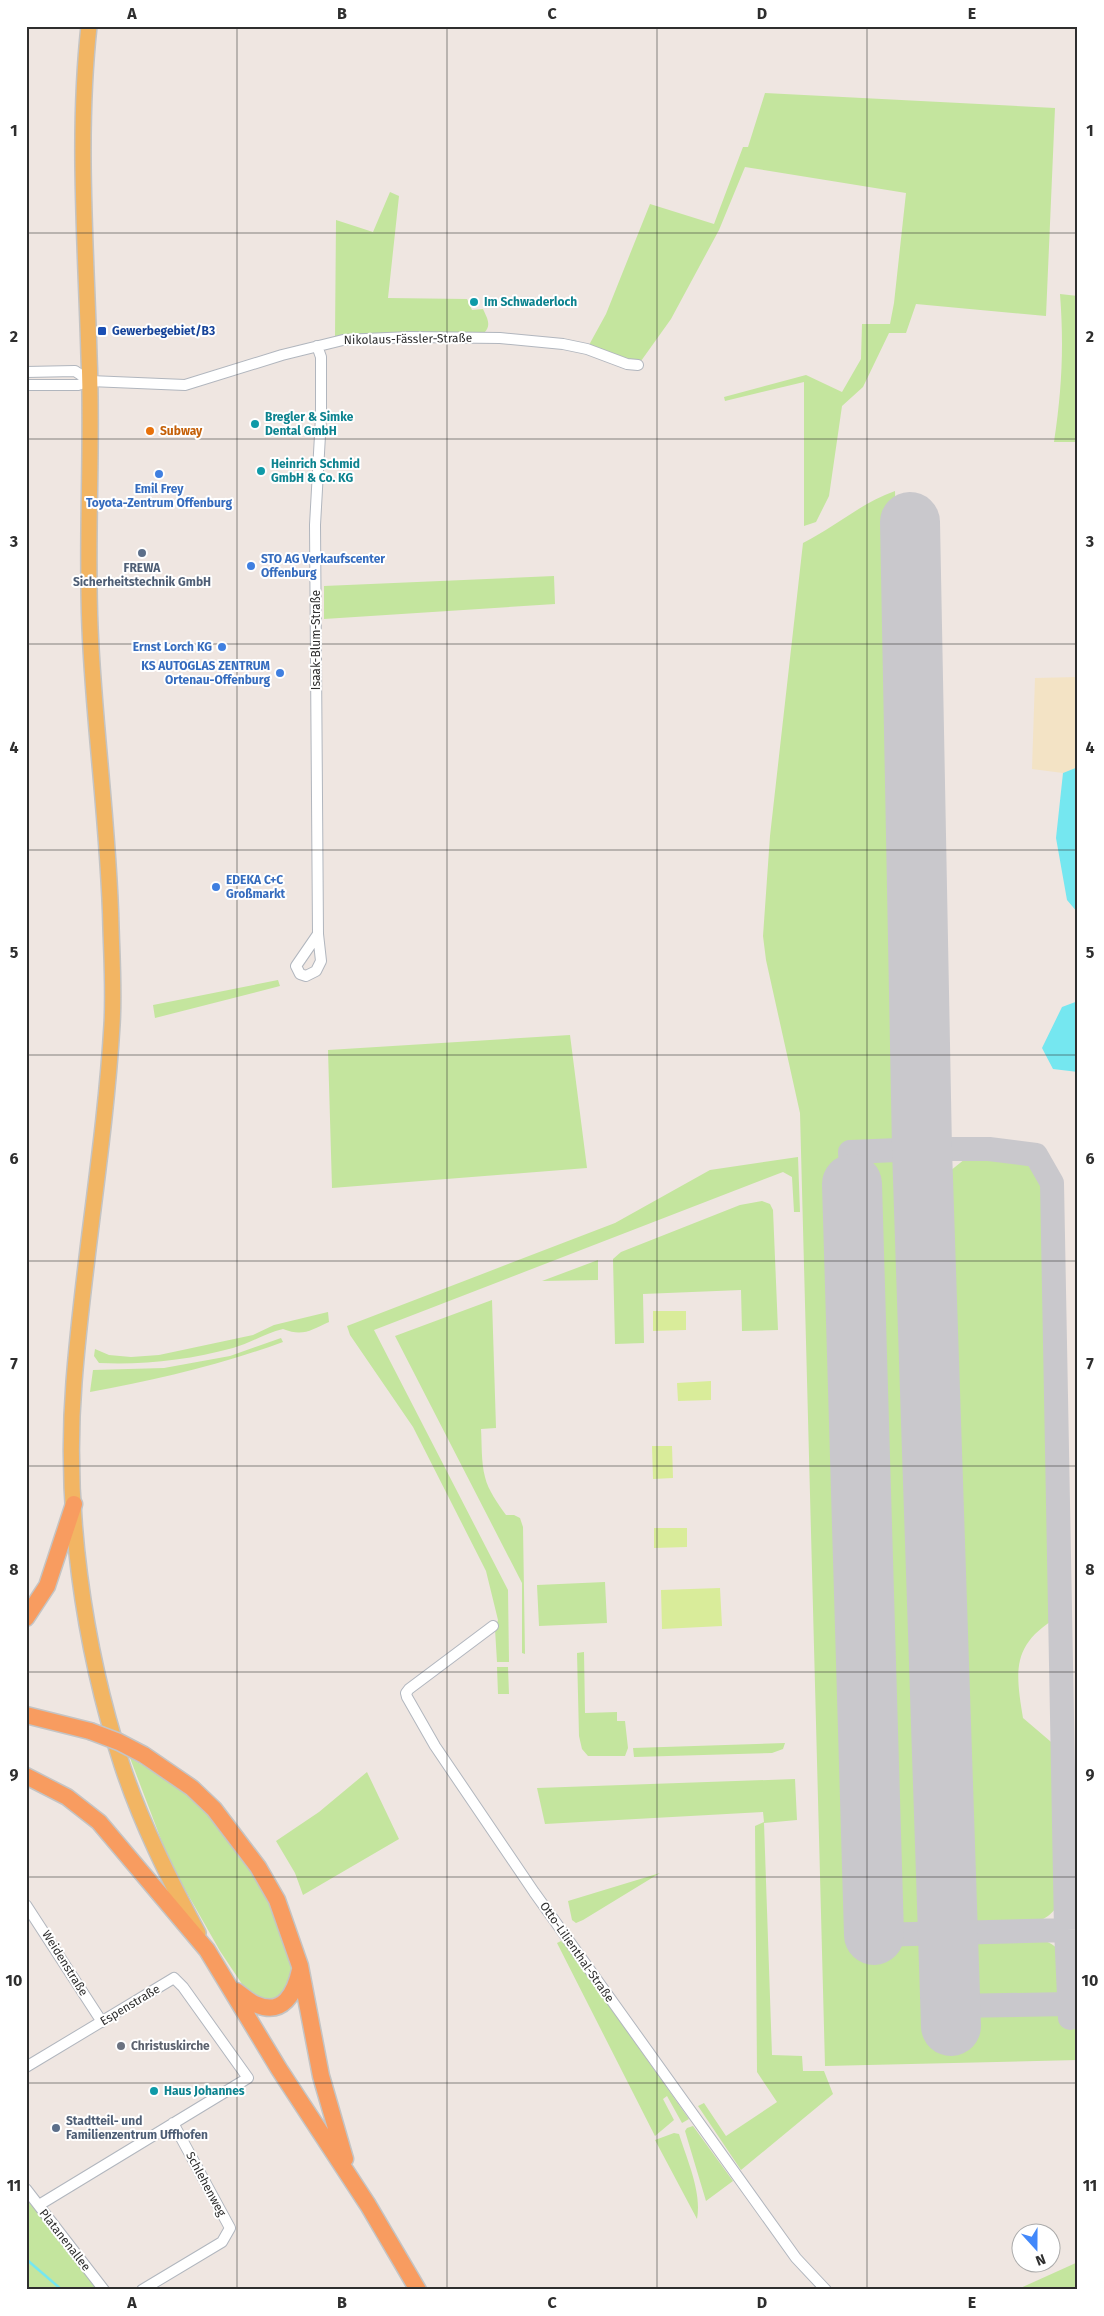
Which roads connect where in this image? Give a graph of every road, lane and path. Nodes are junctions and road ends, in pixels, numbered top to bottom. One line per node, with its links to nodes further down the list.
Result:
1 (89, 26): 5 (main road)
2 (318, 346): 3 (street, Nikolaus-Fässler-Straße); 5 (street, Nikolaus-Fässler-Straße); 7 (street, Isaak-Blum-Straße)
3 (638, 365)
4 (26, 372): 5 (street)
5 (90, 381): 6 (street); 8 (main road)
6 (26, 385)
7 (318, 934)
8 (74, 1504): 9 (highway); 14 (main road)
9 (26, 1618)
10 (493, 1626): 26 (street, Otto-Lilienthal-Straße)
11 (26, 1715): 15 (highway, bridge)
12 (26, 1776): 14 (highway)
13 (26, 1905): 17 (street, Weidenstraße)
14 (207, 1950): 16 (highway)
15 (300, 1966): 16 (highway); 20 (highway)
16 (230, 1987): 20 (highway)
17 (102, 2022): 18 (street, Espenstraße); 19 (street, Espenstraße)
18 (26, 2067)
19 (173, 2124): 22 (street, Espenstraße); 24 (street, Schlehenweg)
20 (349, 2176): 25 (highway)
21 (26, 2189): 22 (street, Platanenallee)
22 (39, 2206): 23 (street, Platanenallee)
23 (104, 2290)
24 (142, 2290)
25 (418, 2290)
26 (826, 2290)

